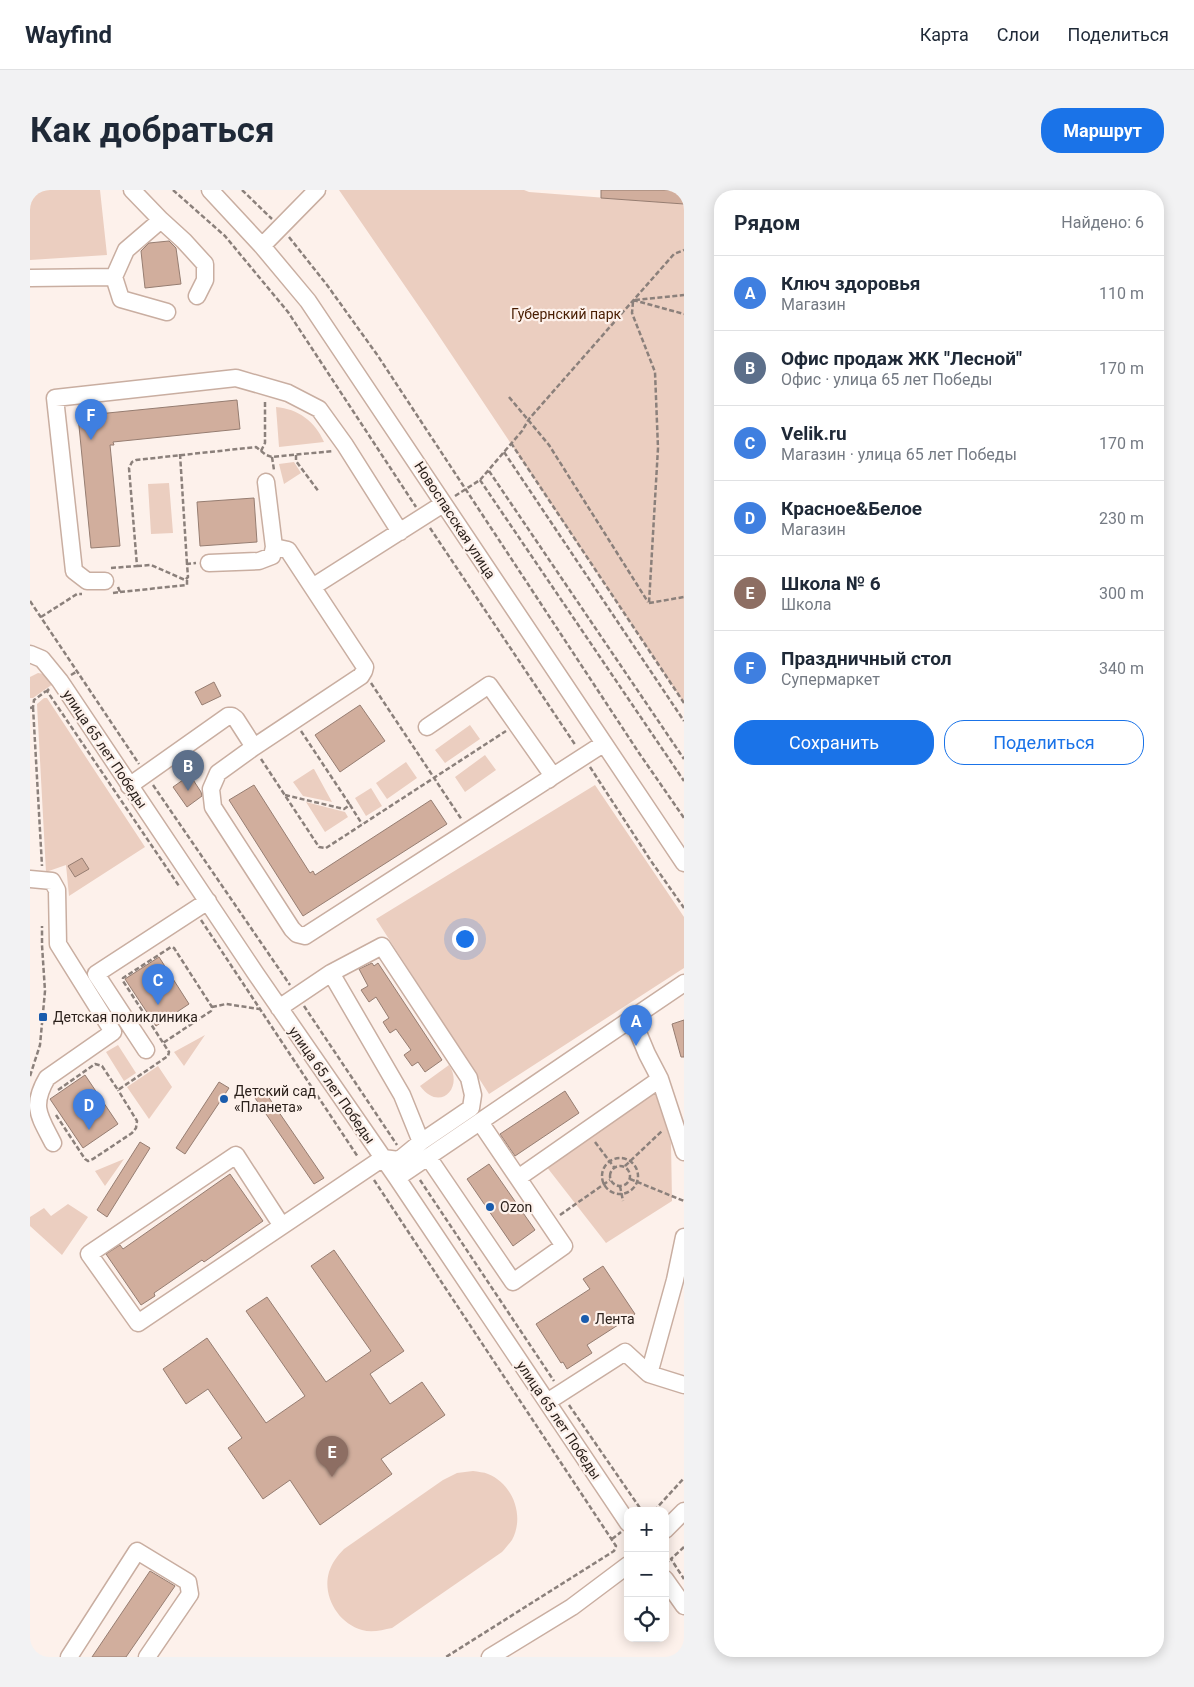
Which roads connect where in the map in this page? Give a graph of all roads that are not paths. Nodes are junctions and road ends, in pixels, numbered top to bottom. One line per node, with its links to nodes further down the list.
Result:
1 (132, 190): 4 (street)
2 (210, 190): 5 (street, Новоспасская улица)
3 (317, 190): 5 (street)
4 (160, 220): 6 (street); 8 (street)
5 (262, 246): 11 (street, Новоспасская улица)
6 (114, 277): 7 (street); 9 (street)
7 (30, 278)
8 (197, 296)
9 (167, 312)
10 (266, 482): 13 (street)
11 (443, 504): 12 (street); 19 (street, Новоспасская улица)
12 (400, 532): 15 (street); 16 (street)
13 (274, 547): 14 (street); 16 (street)
14 (209, 563)
15 (103, 580)
16 (314, 586): 20 (street)
17 (30, 654): 22 (street, улица 65 лет Победы)
18 (427, 728): 21 (street)
19 (603, 744): 21 (street); 23 (street, Новоспасская улица)
20 (254, 748): 21 (street); 22 (street)
21 (548, 780)
22 (129, 786): 25 (street, улица 65 лет Победы)
23 (684, 863)
24 (30, 879): 33 (street)
25 (208, 901): 28 (street, улица 65 лет Победы); 30 (street)
26 (331, 973): 28 (street); 34 (street); 34 (street)
27 (684, 983): 29 (street)
28 (279, 1008): 36 (street, улица 65 лет Победы)
29 (632, 1018): 31 (street); 32 (street)
30 (146, 1050)
31 (660, 1079): 35 (street); 39 (street)
32 (480, 1122): 34 (street); 39 (street)
33 (54, 1143)
34 (425, 1150): 37 (street); 39 (street)
35 (684, 1152)
36 (383, 1158): 37 (street); 38 (street, улица 65 лет Победы); 40 (street)
37 (408, 1162): 38 (street)
38 (397, 1178): 44 (street, улица 65 лет Победы)
39 (518, 1178)
40 (282, 1226): 40 (street)
41 (684, 1237): 42 (street)
42 (649, 1374): 43 (street); 44 (street)
43 (684, 1385)
44 (547, 1402): 46 (street, улица 65 лет Победы)
45 (684, 1511): 47 (street)
46 (624, 1516)
47 (669, 1526)
48 (624, 1568): 53 (street)
49 (669, 1584): 50 (street)
50 (684, 1606)
51 (69, 1657): 52 (street)
52 (147, 1657)
53 (490, 1657)

